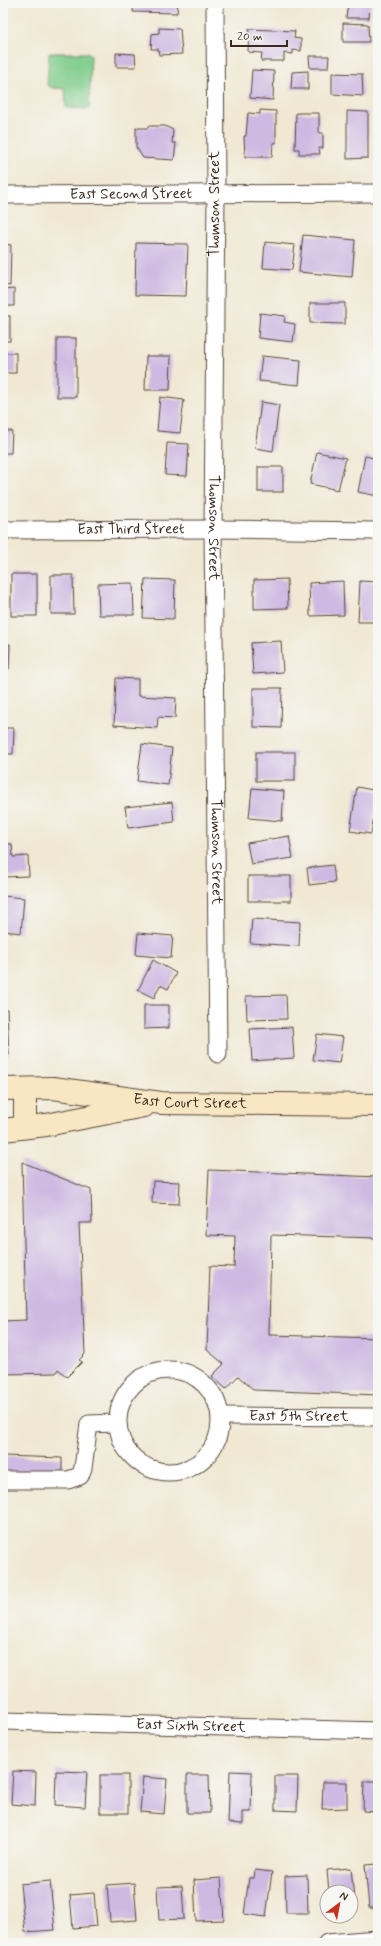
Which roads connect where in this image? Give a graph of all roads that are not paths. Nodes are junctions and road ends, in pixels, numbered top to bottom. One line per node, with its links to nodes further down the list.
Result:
1 (215, 3): 3 (street, Thomson Street)
2 (378, 193): 3 (street, East Second Street)
3 (216, 194): 4 (street, East Second Street); 5 (street, Thomson Street)
4 (3, 195)
5 (212, 529): 6 (street, East Third Street); 7 (street, East Third Street); 8 (street, Thomson Street)
6 (3, 530)
7 (378, 531)
8 (218, 1054)
9 (3, 1089): 10 (main road, East Court Street)
10 (25, 1089): 11 (main road, East Court Street); 13 (main road)
11 (161, 1103): 12 (main road, East Court Street); 13 (main road)
12 (378, 1105)
13 (26, 1127): 14 (main road)
14 (3, 1130)
15 (221, 1416): 16 (street, East 5th Street); 17 (street); 17 (street)
16 (378, 1418)
17 (117, 1424): 18 (street)
18 (3, 1480)
19 (3, 1721): 20 (street, East Sixth Street)
20 (378, 1730)
21 (378, 1939): 22 (street)
22 (327, 1943)

